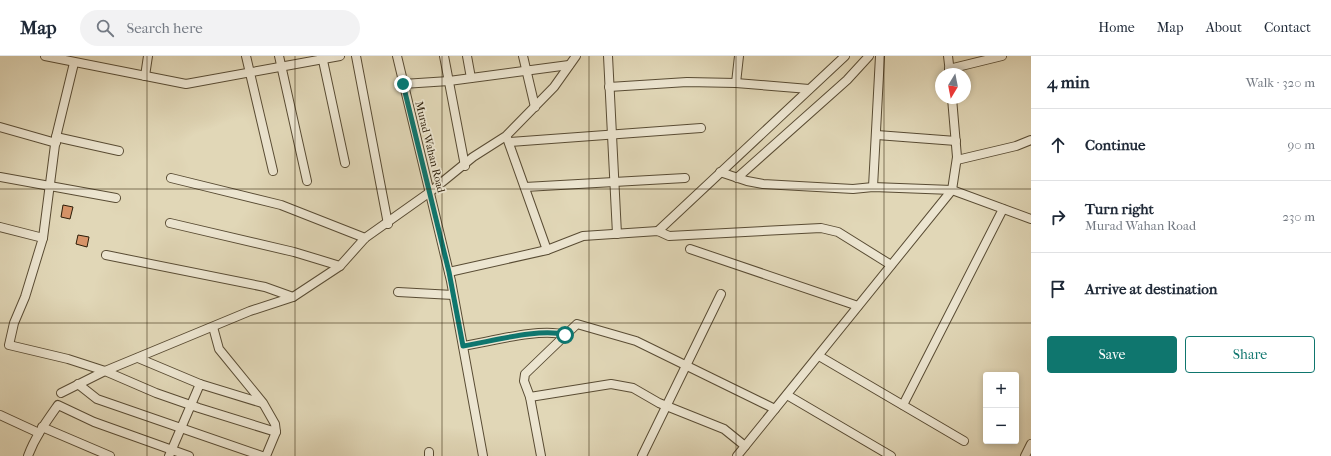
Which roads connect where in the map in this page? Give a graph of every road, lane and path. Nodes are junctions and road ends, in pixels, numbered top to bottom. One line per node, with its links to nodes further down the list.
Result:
1 (45, 56): 20 (street)
2 (148, 56): 27 (street)
3 (246, 56): 26 (street)
4 (279, 56): 22 (street)
5 (340, 56): 19 (street)
6 (356, 56): 65 (street)
7 (397, 56): 31 (street, Murad Wahan Road)
8 (444, 56): 29 (street)
9 (467, 56): 28 (street)
10 (523, 56): 25 (street)
11 (576, 56): 21 (street)
12 (608, 56): 32 (street)
13 (739, 56): 30 (street)
14 (870, 56): 53 (street)
15 (880, 56): 39 (street)
16 (948, 56): 23 (street)
17 (1002, 56): 24 (street)
18 (842, 57): 33 (street)
19 (322, 58): 22 (street); 46 (street)
20 (74, 63): 27 (street); 41 (street)
21 (569, 65): 25 (street); 35 (street)
22 (281, 67): 26 (street); 54 (street)
23 (950, 68)
24 (963, 68)
25 (526, 70): 28 (street); 35 (street)
26 (250, 73): 27 (street); 48 (street)
27 (145, 76)
28 (471, 78): 29 (street)
29 (449, 81): 31 (street); 47 (street)
30 (736, 83): 32 (street); 33 (street)
31 (403, 84): 60 (street, Murad Wahan Road)
32 (609, 87): 38 (street)
33 (809, 90): 49 (street)
34 (953, 104): 43 (street)
35 (535, 107): 40 (street)
36 (0, 128): 41 (street)
37 (701, 128): 38 (street)
38 (612, 134): 40 (street); 55 (street)
39 (877, 135): 43 (street); 58 (street)
40 (508, 139): 47 (street); 57 (street)
41 (56, 140): 44 (street); 56 (street)
42 (1031, 140): 45 (street)
43 (956, 141): 45 (street)
44 (118, 151)
45 (957, 160): 59 (street)
46 (346, 163)
47 (465, 166): 60 (street)
48 (273, 171)
49 (720, 172): 53 (street); 67 (street)
50 (0, 176): 56 (street)
51 (171, 178): 70 (street)
52 (685, 178): 55 (street)
53 (737, 178): 58 (street)
54 (307, 181)
55 (614, 183): 57 (street); 68 (street)
56 (49, 186): 61 (street); 69 (street)
57 (525, 187): 72 (street)
58 (873, 187): 59 (street)
59 (952, 190): 62 (street); 74 (street)
60 (430, 192): 65 (street); 76 (street, Murad Wahan Road)
61 (116, 198)
62 (1003, 209): 63 (street); 97 (street)
63 (1031, 219)
64 (170, 222): 75 (street)
65 (388, 224): 70 (street)
66 (0, 227): 69 (street)
67 (658, 231): 68 (street); 74 (street)
68 (617, 234): 72 (street)
69 (43, 238): 88 (street)
70 (365, 238): 75 (street)
71 (690, 249): 81 (street)
72 (547, 250): 76 (street)
73 (106, 255): 80 (street)
74 (892, 265): 81 (street)
75 (340, 266): 80 (street)
76 (449, 272): 79 (street, Murad Wahan Road)
77 (398, 292): 79 (street)
78 (721, 294): 87 (street)
79 (453, 295): 84 (street, Murad Wahan Road)
80 (293, 297): 82 (street)
81 (858, 306): 85 (street)
82 (213, 327): 86 (street); 94 (street)
83 (565, 335): 84 (street); 87 (street); 93 (street)
84 (463, 346): 113 (street, Murad Wahan Road)
85 (819, 356): 92 (street); 97 (street)
86 (138, 358): 88 (street); 90 (street)
87 (685, 366): 96 (street); 98 (street)
88 (105, 371): 89 (street); 95 (street)
89 (78, 384): 91 (street); 100 (street)
90 (200, 384): 94 (street); 95 (street)
91 (61, 393)
92 (787, 395): 98 (street); 117 (street)
93 (530, 397): 96 (street); 114 (street)
94 (263, 403): 102 (street)
95 (191, 405): 100 (street); 102 (street)
96 (666, 405): 105 (street); 115 (street)
97 (903, 405): 103 (street)
98 (775, 409): 105 (street)
99 (0, 415): 101 (street)
100 (181, 428): 106 (street); 111 (street)
101 (40, 430): 106 (street); 108 (street); 109 (street)
102 (276, 432): 112 (street)
103 (964, 441)
104 (1031, 444): 107 (street)
105 (745, 446): 116 (street)
106 (170, 453): 110 (street)
107 (1026, 455)
108 (28, 456)
109 (110, 456)
110 (189, 456)
111 (262, 456)
112 (266, 456)
113 (483, 456)
114 (541, 456)
115 (642, 456)
116 (737, 456)
117 (891, 456)

